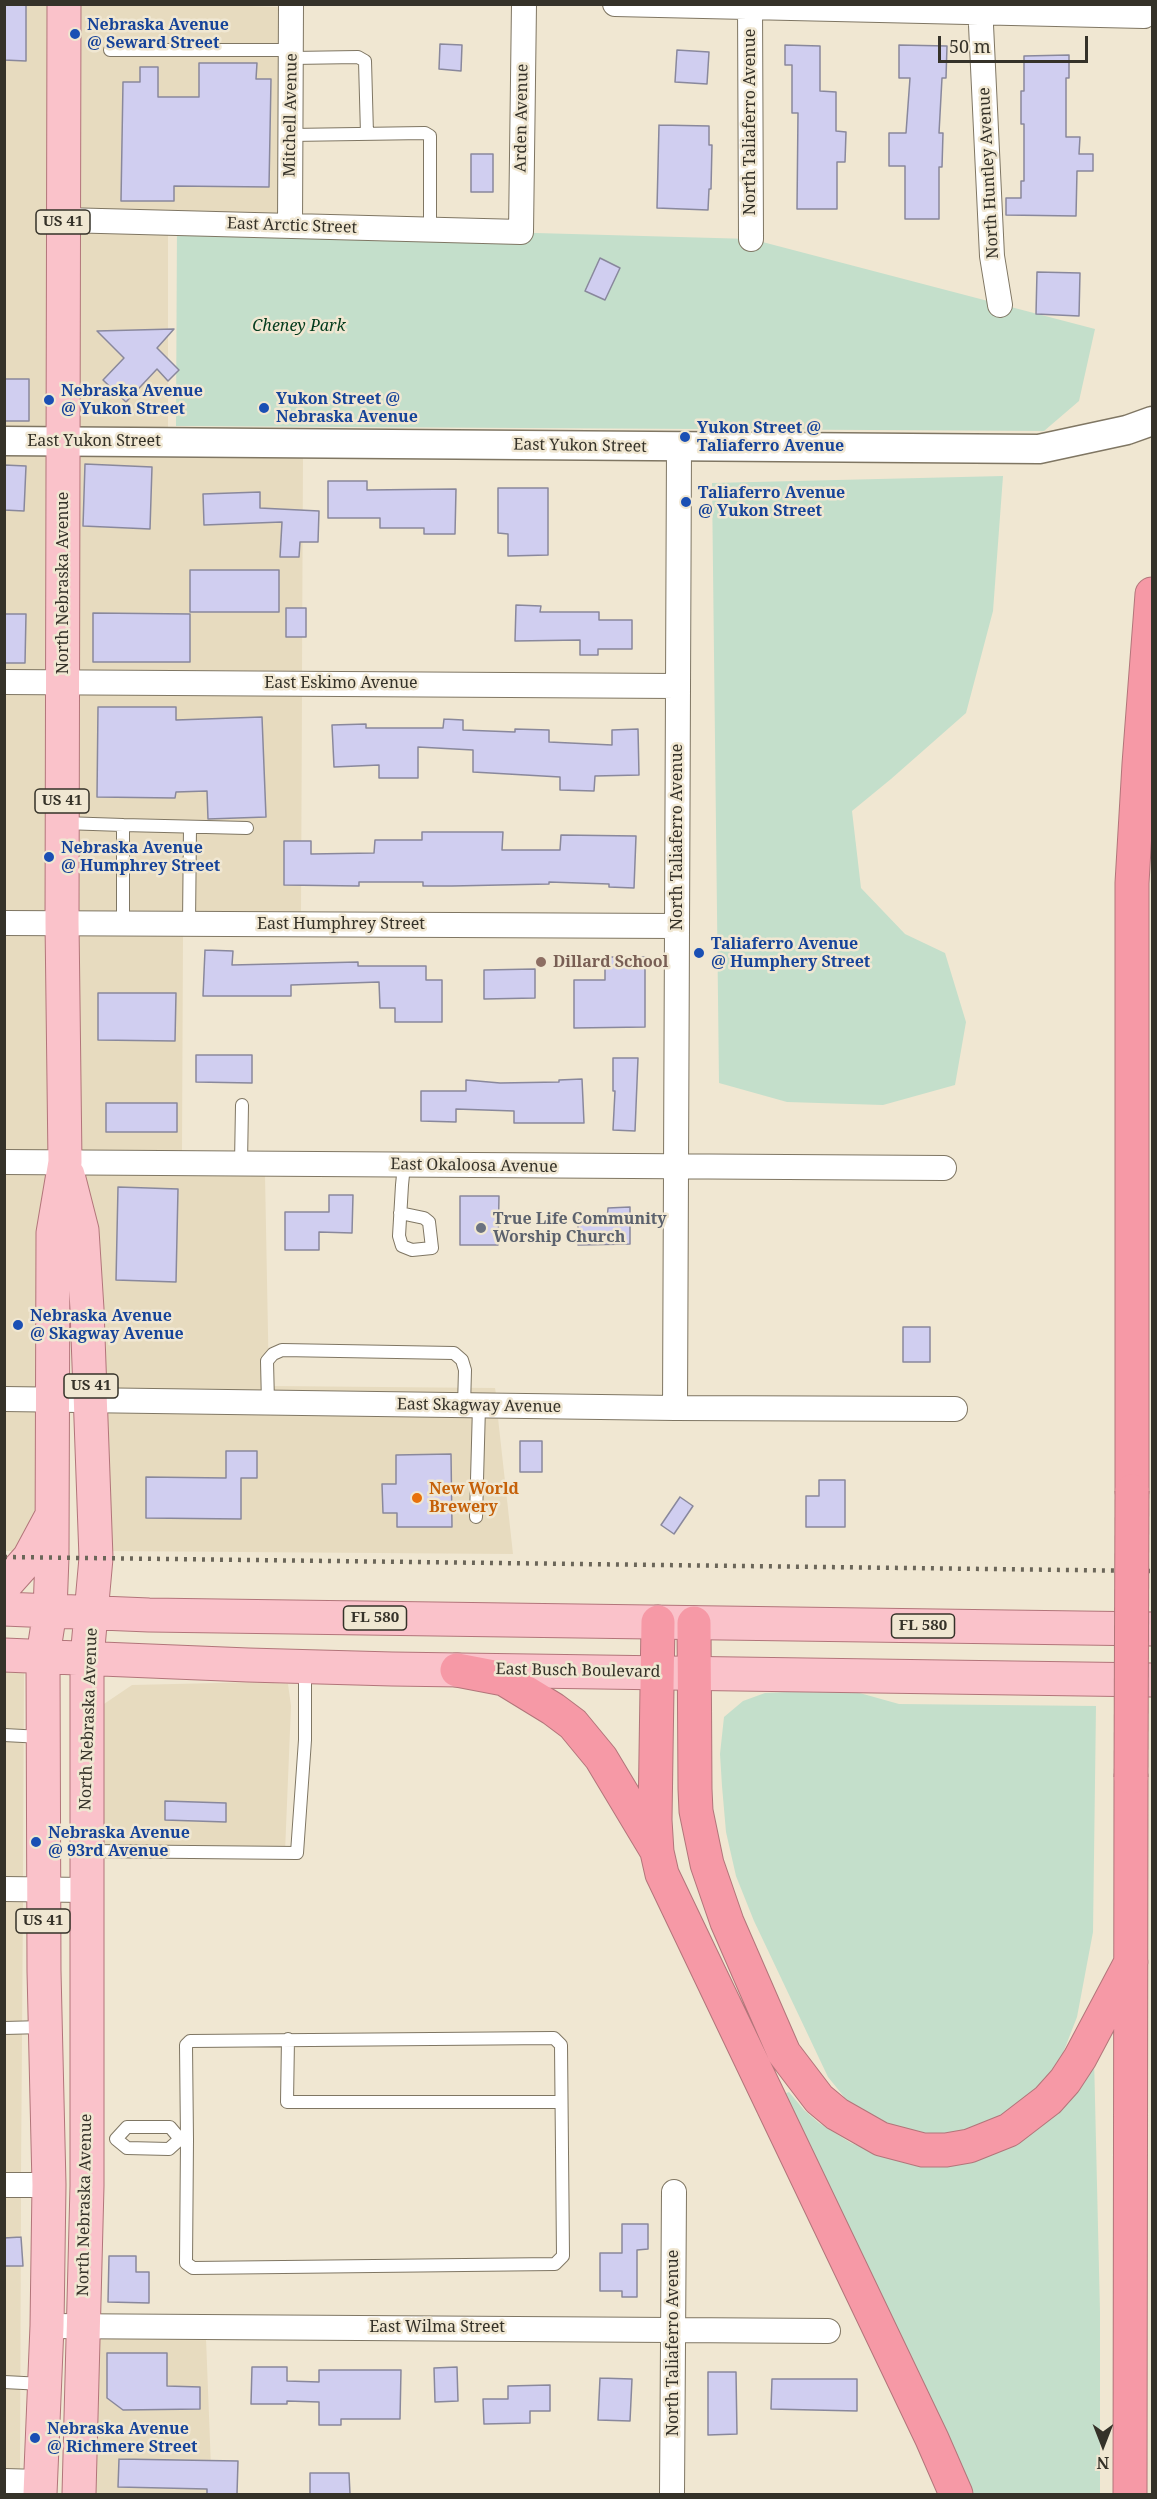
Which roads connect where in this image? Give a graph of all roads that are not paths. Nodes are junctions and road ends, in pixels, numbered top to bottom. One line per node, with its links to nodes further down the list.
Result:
1 (64, 4): 12 (main road, North Nebraska Avenue / US 41)
2 (291, 4): 9 (street, Mitchell Avenue)
3 (524, 4): 15 (street, Arden Avenue)
4 (615, 4): 5 (street)
5 (750, 6): 6 (street); 16 (street, North Taliaferro Avenue)
6 (980, 9): 7 (street); 17 (street, North Huntley Avenue)
7 (1144, 16)
8 (110, 50): 9 (lane)
9 (292, 54): 10 (lane); 11 (street, Mitchell Avenue)
10 (367, 134): 11 (lane); 14 (lane)
11 (290, 135): 13 (street, Mitchell Avenue)
12 (63, 220): 13 (street, East Arctic Street); 19 (main road, North Nebraska Avenue / US 41)
13 (290, 226): 14 (street, East Arctic Street)
14 (430, 230): 15 (street, East Arctic Street)
15 (521, 232)
16 (751, 239)
17 (1000, 305)
18 (1152, 421): 21 (street, East Yukon Street)
19 (63, 440): 20 (street, East Yukon Street); 21 (street, East Yukon Street); 23 (main road, North Nebraska Avenue / US 41)
20 (4, 441)
21 (679, 447): 25 (street, North Taliaferro Avenue)
22 (1152, 594): 74 (highway, bridge)
23 (63, 681): 24 (street, East Eskimo Avenue); 25 (street, East Eskimo Avenue); 26 (main road, North Nebraska Avenue / US 41)
24 (4, 682)
25 (677, 686): 34 (street, North Taliaferro Avenue)
26 (62, 823): 27 (lane); 30 (main road, North Nebraska Avenue / US 41)
27 (123, 825): 28 (lane); 32 (lane)
28 (190, 827): 29 (lane); 33 (lane)
29 (247, 828)
30 (62, 922): 31 (street, East Humphrey Street); 32 (street, East Humphrey Street); 37 (main road, North Nebraska Avenue / US 41)
31 (4, 923)
32 (123, 923): 33 (street, East Humphrey Street)
33 (189, 923): 34 (street, East Humphrey Street)
34 (677, 926): 40 (street, North Taliaferro Avenue)
35 (242, 1105): 38 (lane)
36 (4, 1162): 37 (street, East Okaloosa Avenue)
37 (65, 1162): 38 (street, East Okaloosa Avenue); 43 (main road, North Nebraska Avenue / US 41); 45 (main road, North Nebraska Avenue / US 41)
38 (241, 1163): 39 (street, East Okaloosa Avenue)
39 (404, 1165): 40 (street, East Okaloosa Avenue); 42 (lane)
40 (676, 1167): 41 (street, East Okaloosa Avenue); 48 (street, North Taliaferro Avenue)
41 (944, 1168)
42 (400, 1214)
43 (52, 1398): 44 (street, East Skagway Avenue); 45 (street, East Skagway Avenue); 50 (main road, North Nebraska Avenue / US 41)
44 (4, 1399)
45 (91, 1401): 46 (street, East Skagway Avenue); 55 (main road, North Nebraska Avenue / US 41)
46 (268, 1403): 47 (street, East Skagway Avenue); 47 (lane)
47 (472, 1406): 48 (street, East Skagway Avenue); 51 (lane)
48 (675, 1408): 49 (street, East Skagway Avenue)
49 (954, 1409)
50 (53, 1513): 52 (main road); 54 (main road, North Nebraska Avenue / US 41)
51 (476, 1517)
52 (4, 1586)
53 (4, 1610): 54 (main road, FL 580)
54 (50, 1611): 55 (main road, FL 580); 60 (main road, North Nebraska Avenue / US 41)
55 (92, 1613): 56 (main road, FL 580); 61 (main road, North Nebraska Avenue / US 41)
56 (658, 1622): 57 (main road, FL 580); 64 (highway)
57 (694, 1623): 58 (main road, FL 580); 65 (highway)
58 (1152, 1629)
59 (4, 1655): 60 (main road, East Busch Boulevard)
60 (43, 1656): 61 (main road, East Busch Boulevard); 68 (main road, North Nebraska Avenue / US 41)
61 (87, 1658): 62 (main road, East Busch Boulevard); 69 (main road, North Nebraska Avenue / US 41)
62 (305, 1667): 63 (main road, East Busch Boulevard); 69 (lane)
63 (457, 1670): 64 (main road, East Busch Boulevard); 70 (highway)
64 (657, 1672): 65 (main road, East Busch Boulevard); 70 (highway)
65 (694, 1672): 66 (main road, East Busch Boulevard); 74 (highway)
66 (1152, 1680)
67 (4, 1735): 68 (lane)
68 (43, 1737): 72 (main road, North Nebraska Avenue / US 41)
69 (86, 1851): 73 (main road, North Nebraska Avenue / US 41)
70 (657, 1852): 94 (highway)
71 (4, 1889): 72 (street)
72 (43, 1889): 73 (street); 75 (main road, North Nebraska Avenue / US 41)
73 (86, 1890): 79 (main road, North Nebraska Avenue / US 41)
74 (1131, 1962): 95 (highway)
75 (46, 2027): 76 (lane); 79 (main road); 82 (main road, North Nebraska Avenue / US 41)
76 (4, 2028)
77 (288, 2039): 78 (lane); 78 (lane); 80 (lane)
78 (561, 2102): 80 (lane)
79 (101, 2139): 80 (lane); 80 (lane); 85 (main road, North Nebraska Avenue / US 41)
80 (183, 2139)
81 (4, 2185): 82 (street)
82 (49, 2185): 84 (main road, North Nebraska Avenue / US 41)
83 (674, 2192): 86 (street, North Taliaferro Avenue)
84 (47, 2326): 85 (street, East Wilma Street); 89 (main road, North Nebraska Avenue / US 41)
85 (83, 2326): 86 (street, East Wilma Street); 92 (main road, North Nebraska Avenue / US 41)
86 (673, 2328): 87 (street, East Wilma Street); 93 (street, North Taliaferro Avenue)
87 (828, 2331)
88 (4, 2382): 89 (lane)
89 (44, 2384): 91 (main road, North Nebraska Avenue / US 41)
90 (4, 2481): 91 (street)
91 (40, 2488)
92 (79, 2494)
93 (672, 2494)
94 (956, 2494)
95 (1130, 2494)

